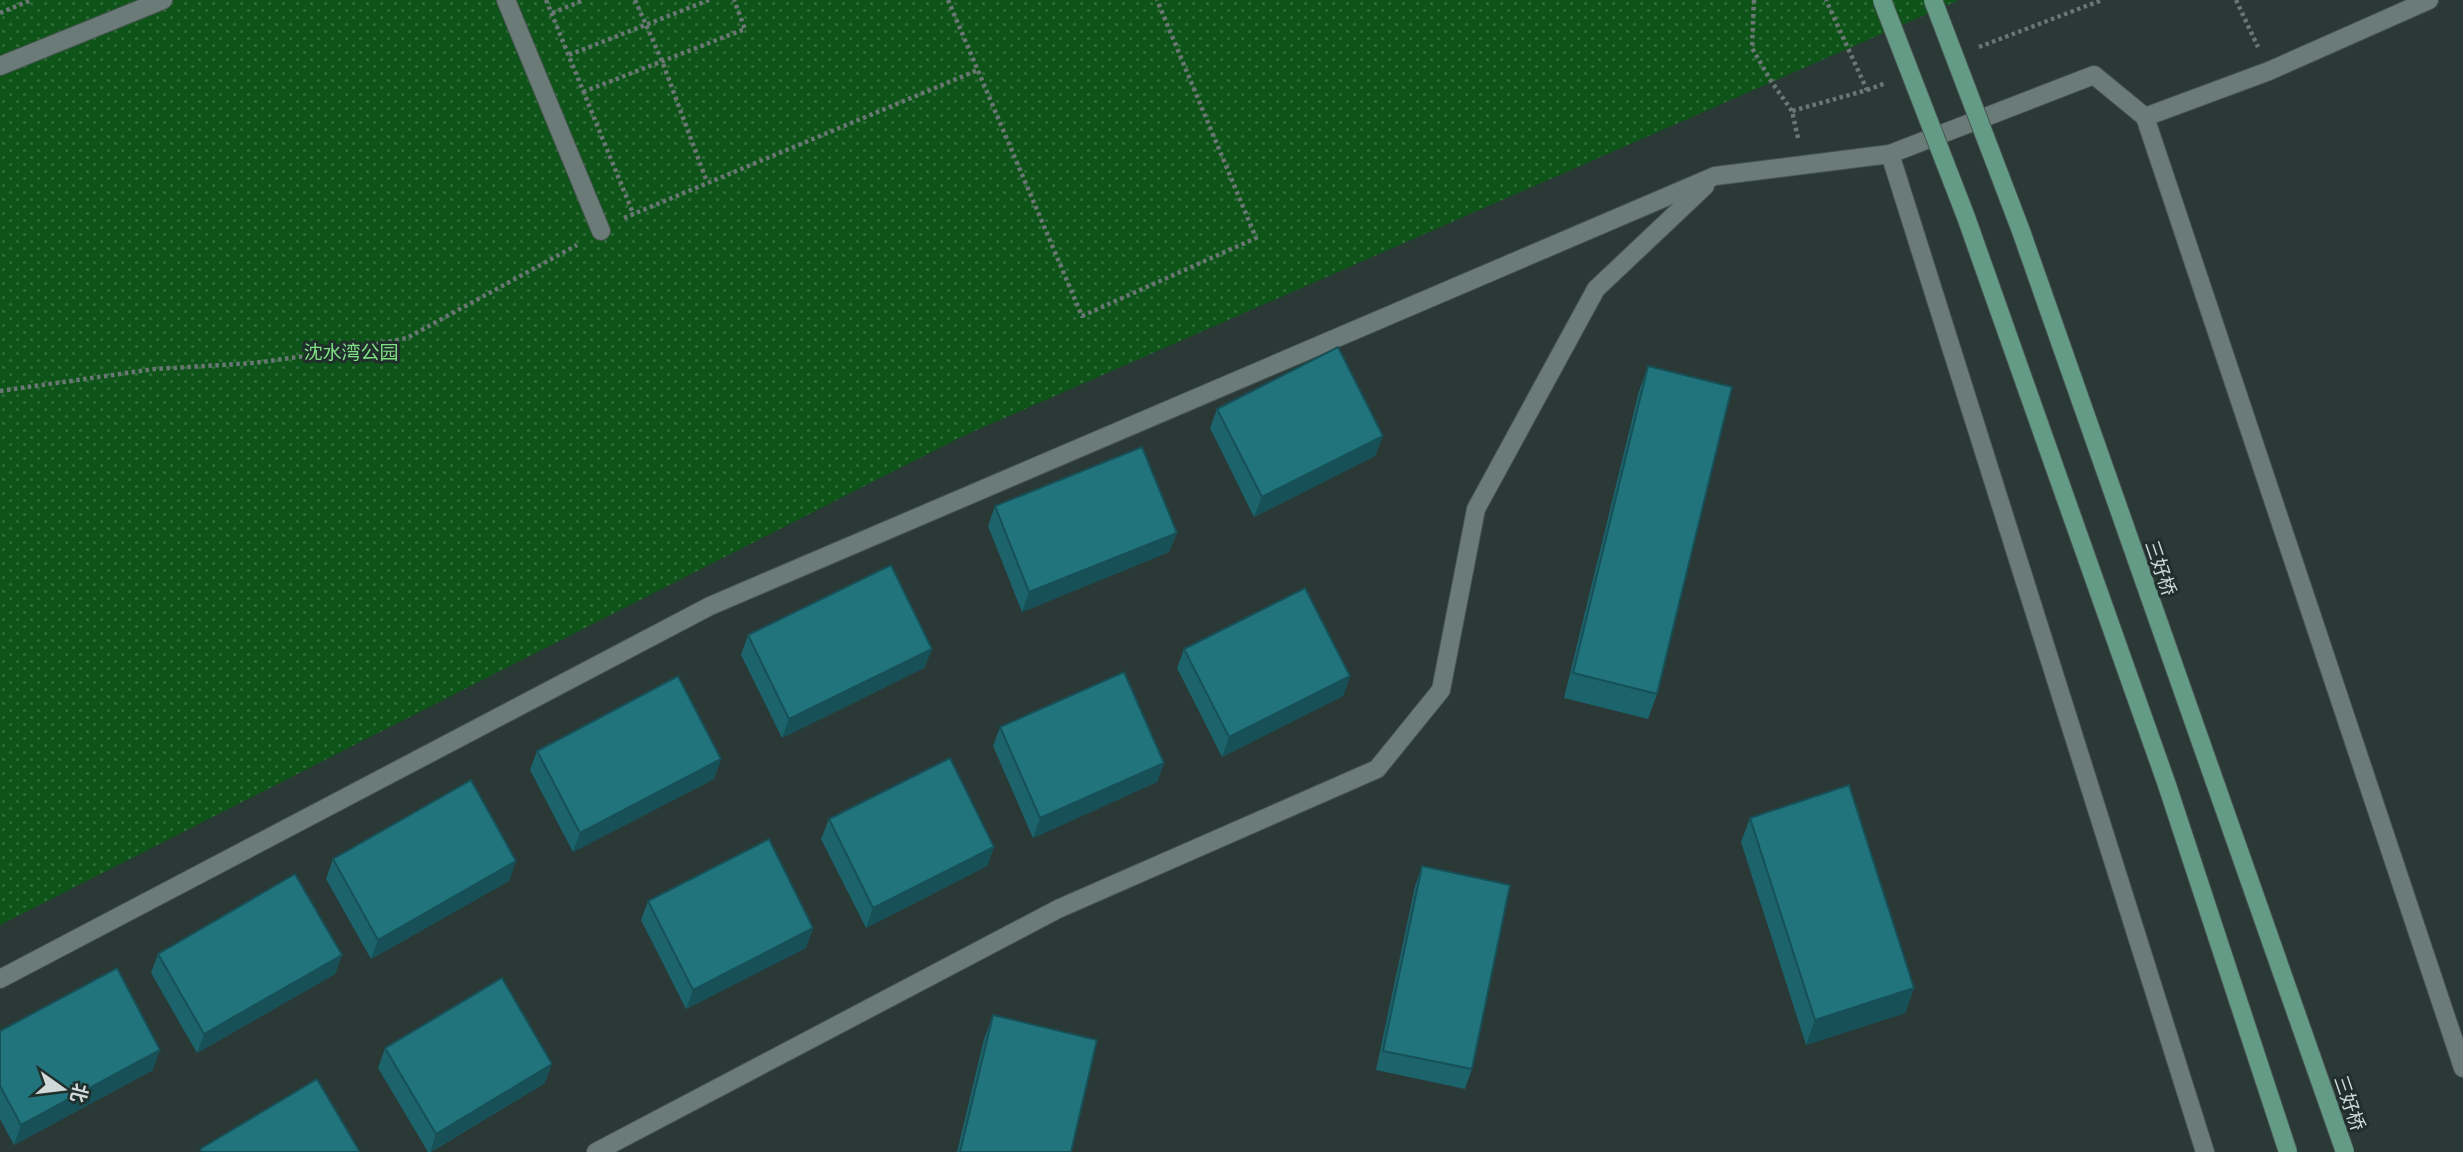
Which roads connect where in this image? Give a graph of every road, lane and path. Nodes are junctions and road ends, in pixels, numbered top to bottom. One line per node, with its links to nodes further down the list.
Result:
1 (32, 0): 18 (path)
2 (163, 0): 24 (street)
3 (506, 0): 37 (street)
4 (546, 0): 19 (path)
5 (584, 0): 19 (path)
6 (635, 0): 20 (path)
7 (709, 0): 20 (path)
8 (734, 0): 23 (path)
9 (948, 0): 25 (path)
10 (1157, 0): 25 (path)
11 (1754, 0): 30 (path)
12 (1826, 0): 28 (path)
13 (1882, 0): 43 (main road, bridge)
14 (1933, 0): 44 (main road, 三好桥, bridge)
15 (2102, 0): 21 (path)
16 (2236, 0): 26 (path)
17 (2430, 0): 26 (street)
18 (0, 13)
19 (552, 13): 22 (path)
20 (646, 25): 22 (path); 23 (path)
21 (1972, 50)
22 (569, 55): 29 (path)
23 (662, 61): 29 (path); 35 (path)
24 (0, 66)
25 (978, 70): 35 (path)
26 (2269, 71): 31 (street)
27 (1893, 80): 28 (path)
28 (1867, 90): 30 (path)
29 (583, 92): 36 (path)
30 (1792, 111): 33 (path)
31 (2145, 117): 32 (street); 40 (street)
32 (1890, 154): 33 (street); 42 (street)
33 (1804, 167): 34 (street)
34 (1715, 176): 39 (street); 41 (street)
35 (708, 182): 36 (path)
36 (633, 213): 37 (path)
37 (601, 231): 38 (path)
38 (0, 391)
39 (0, 979)
40 (2463, 1068)
41 (596, 1152)
42 (2205, 1152)
43 (2288, 1152)
44 (2344, 1152)

